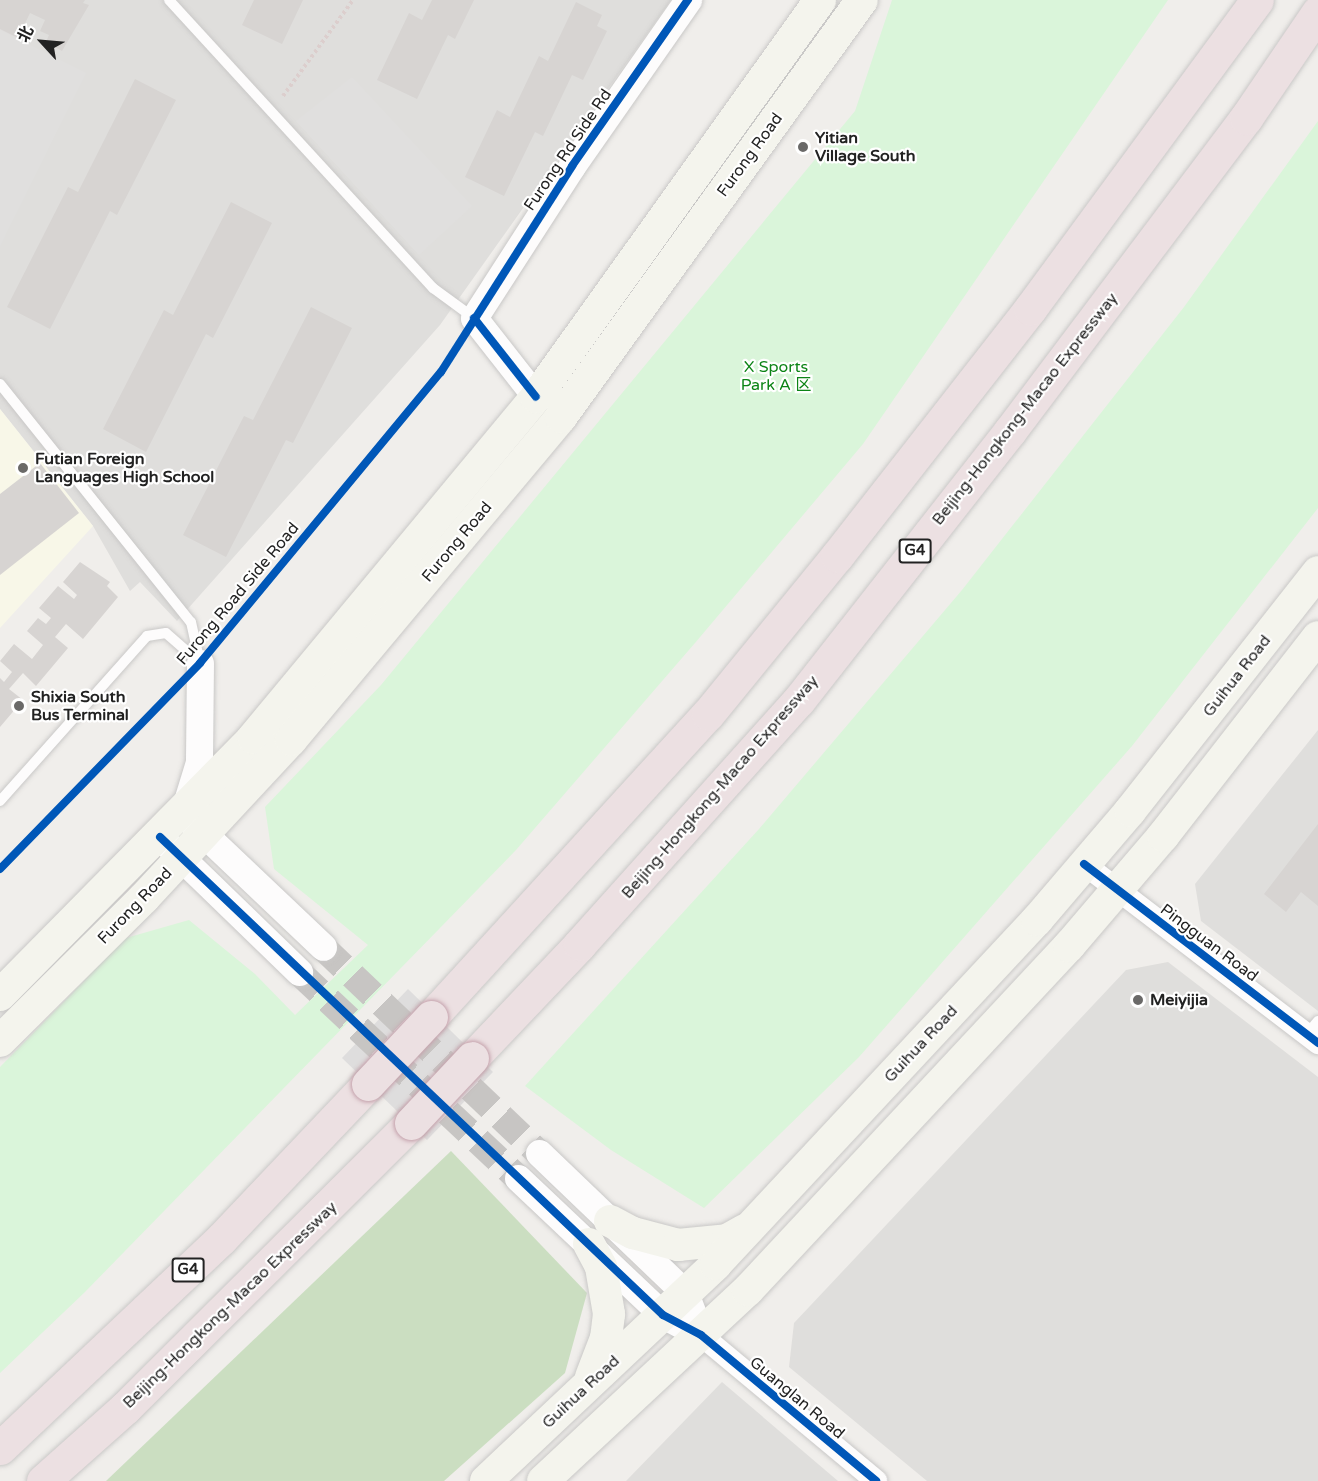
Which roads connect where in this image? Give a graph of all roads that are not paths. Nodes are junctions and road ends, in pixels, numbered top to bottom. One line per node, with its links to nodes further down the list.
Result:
1 (169, 0): 7 (lane)
2 (688, 0): 7 (street, Furong Rd Side Rd)
3 (820, 0): 9 (main road, Furong Road)
4 (862, 0): 14 (main road, Furong Road)
5 (1257, 0): 32 (highway, G4, bridge)
6 (1318, 12): 33 (highway, Beijing-Hongkong-Macao Expressway / G4, bridge)
7 (474, 318): 9 (street)
8 (0, 384): 12 (lane)
9 (537, 397): 14 (main road, Furong Road)
10 (1318, 572): 16 (main road, Guihua Road)
11 (1318, 637): 17 (main road)
12 (200, 663): 13 (lane); 14 (street)
13 (0, 801)
14 (193, 824): 15 (main road, Furong Road); 18 (street)
15 (170, 847): 19 (street); 20 (main road, Furong Road); 22 (main road, Furong Road)
16 (1084, 864): 17 (street, Pingguan Road); 26 (main road, Guihua Road)
17 (1117, 890): 21 (street, Pingguan Road); 30 (main road)
18 (323, 947)
19 (299, 972)
20 (0, 995)
21 (1314, 1033)
22 (0, 1041)
23 (539, 1154): 25 (street)
24 (518, 1178): 27 (street)
25 (610, 1221): 26 (main road); 28 (street)
26 (751, 1227): 28 (main road, Guihua Road)
27 (589, 1244): 29 (street); 31 (main road)
28 (686, 1293): 29 (main road, Guihua Road); 30 (street)
29 (663, 1315): 30 (street); 31 (main road, Guihua Road)
30 (701, 1335): 35 (main road); 36 (street, Guanglan Road)
31 (582, 1391): 34 (main road, Guihua Road)
32 (0, 1448)
33 (43, 1481)
34 (486, 1481)
35 (543, 1481)
36 (876, 1481)

